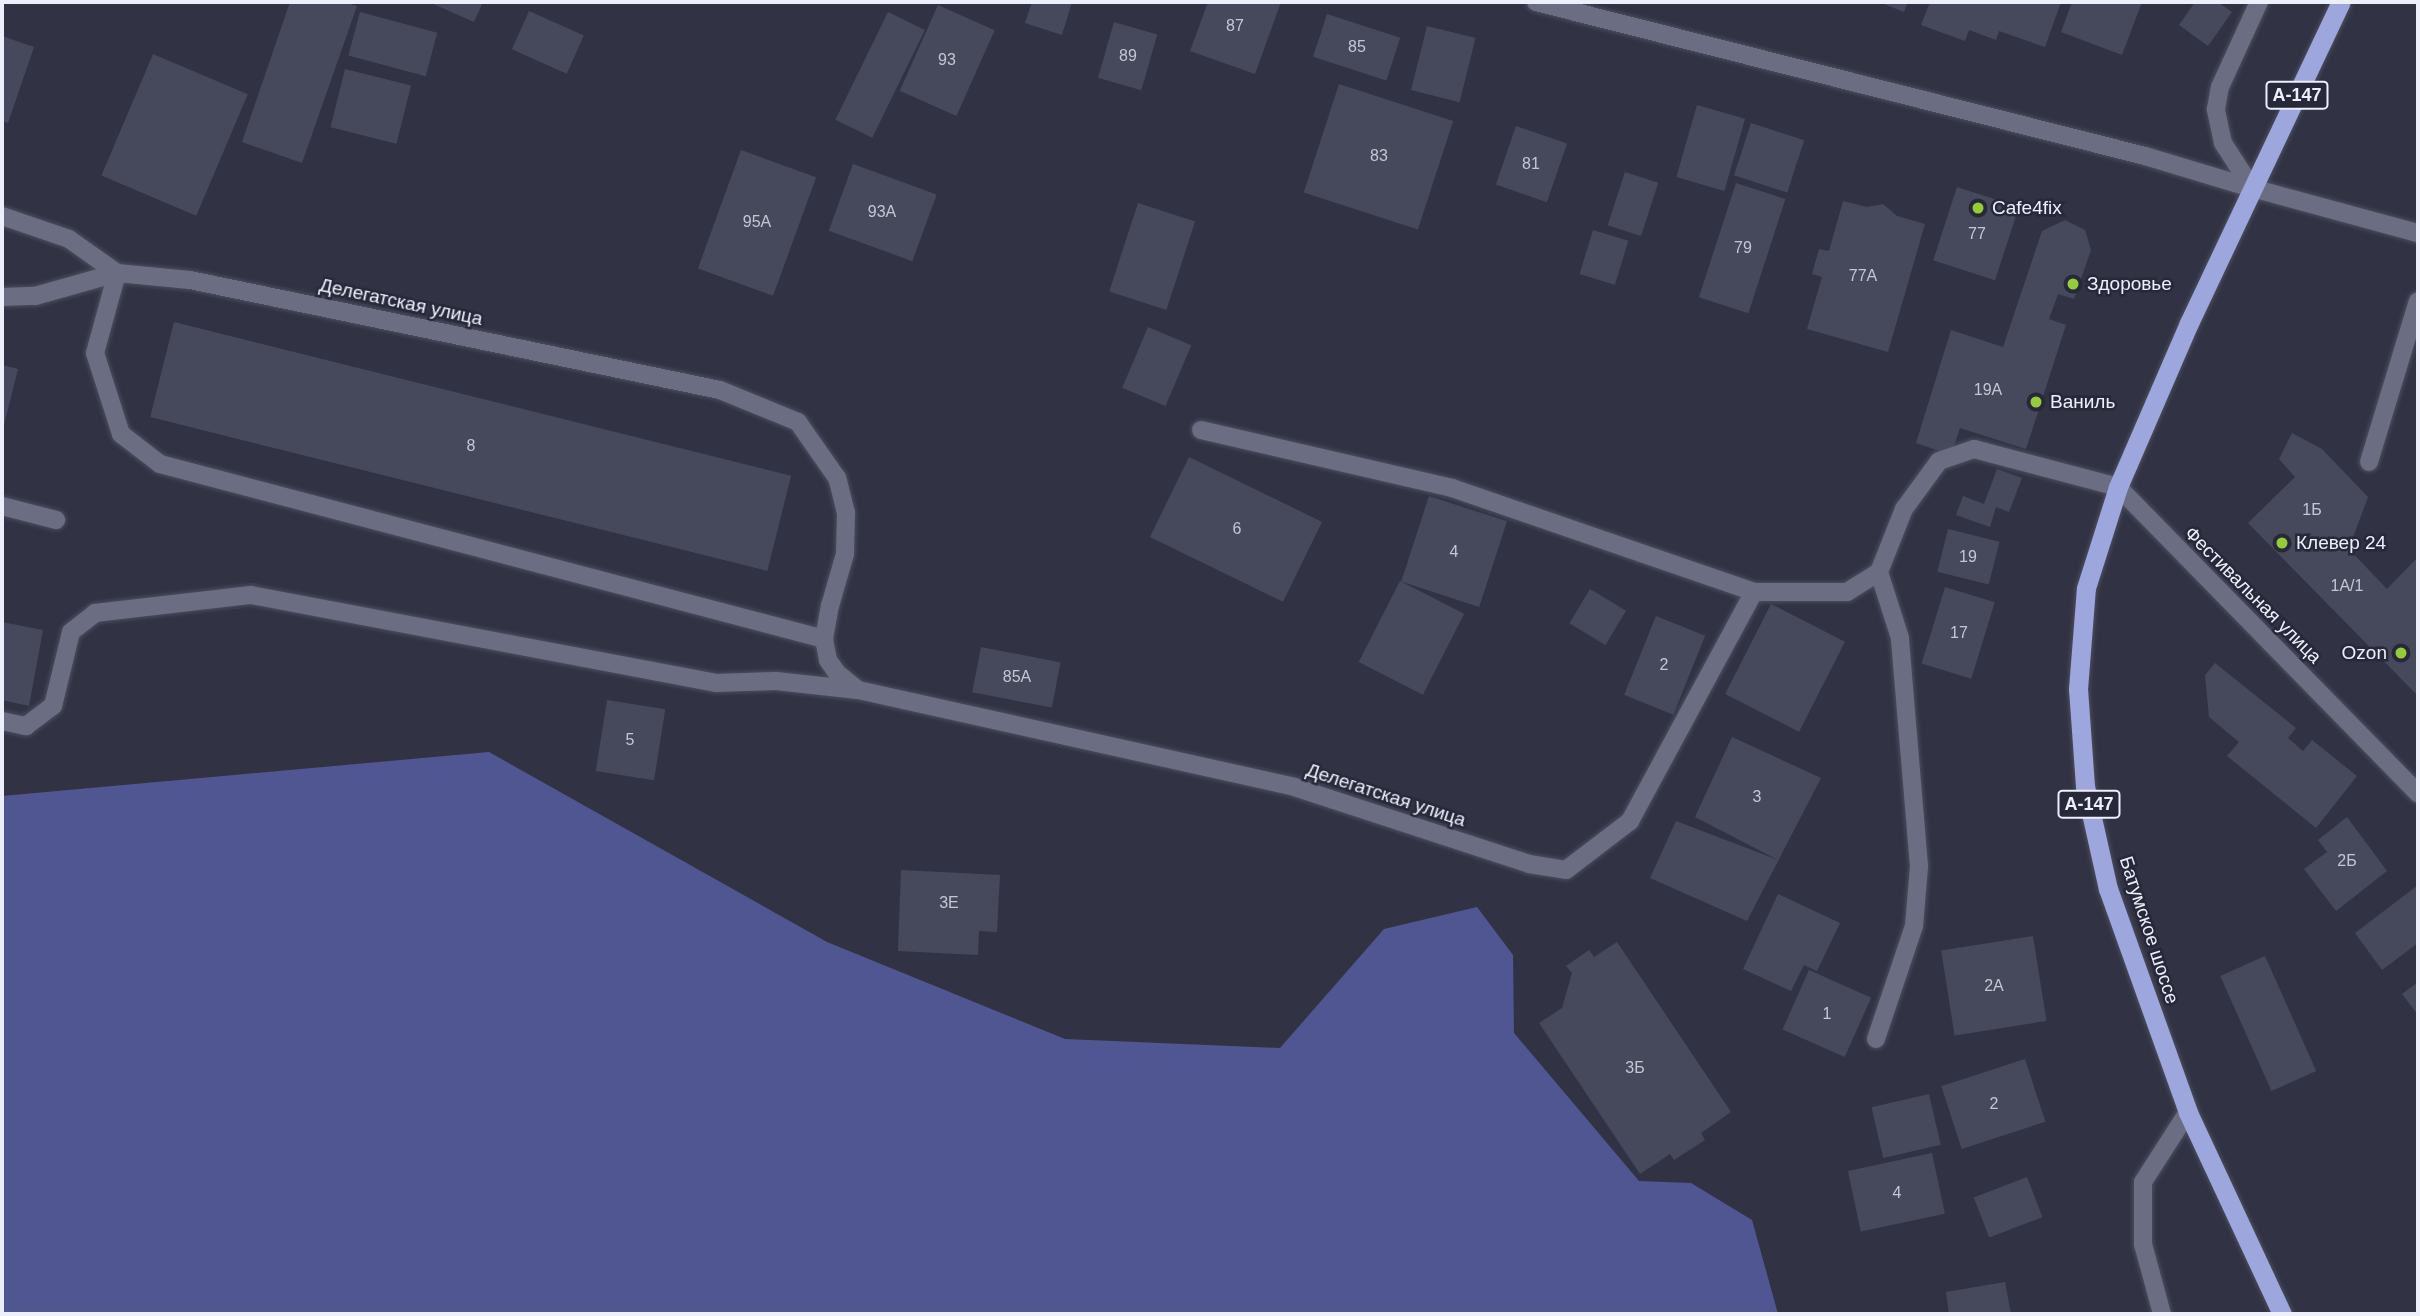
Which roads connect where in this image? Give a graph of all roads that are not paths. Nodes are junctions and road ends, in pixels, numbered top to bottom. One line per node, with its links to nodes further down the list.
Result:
1 (1536, 2): 4 (street)
2 (2259, 2): 4 (street)
3 (2341, 2): 4 (highway, Батумское шоссе / А-147)
4 (2252, 188): 6 (street); 12 (highway, Батумское шоссе / А-147)
5 (2, 216): 7 (street, Делегатская улица)
6 (2418, 233)
7 (117, 272): 8 (street); 17 (street); 17 (street, Делегатская улица)
8 (2, 297)
9 (2418, 301): 11 (street)
10 (1201, 430): 16 (street)
11 (2370, 462)
12 (2118, 487): 15 (street); 20 (street, Фестивальная улица); 22 (highway, Батумское шоссе / А-147)
13 (2, 506): 14 (street)
14 (55, 520)
15 (1879, 572): 16 (street); 21 (street)
16 (1754, 592): 18 (street, Делегатская улица)
17 (824, 639): 18 (street)
18 (858, 690): 19 (street)
19 (2, 721)
20 (2418, 793)
21 (1876, 1039)
22 (2188, 1112): 23 (street); 24 (highway, Батумское шоссе / А-147)
23 (2162, 1314)
24 (2283, 1314)

